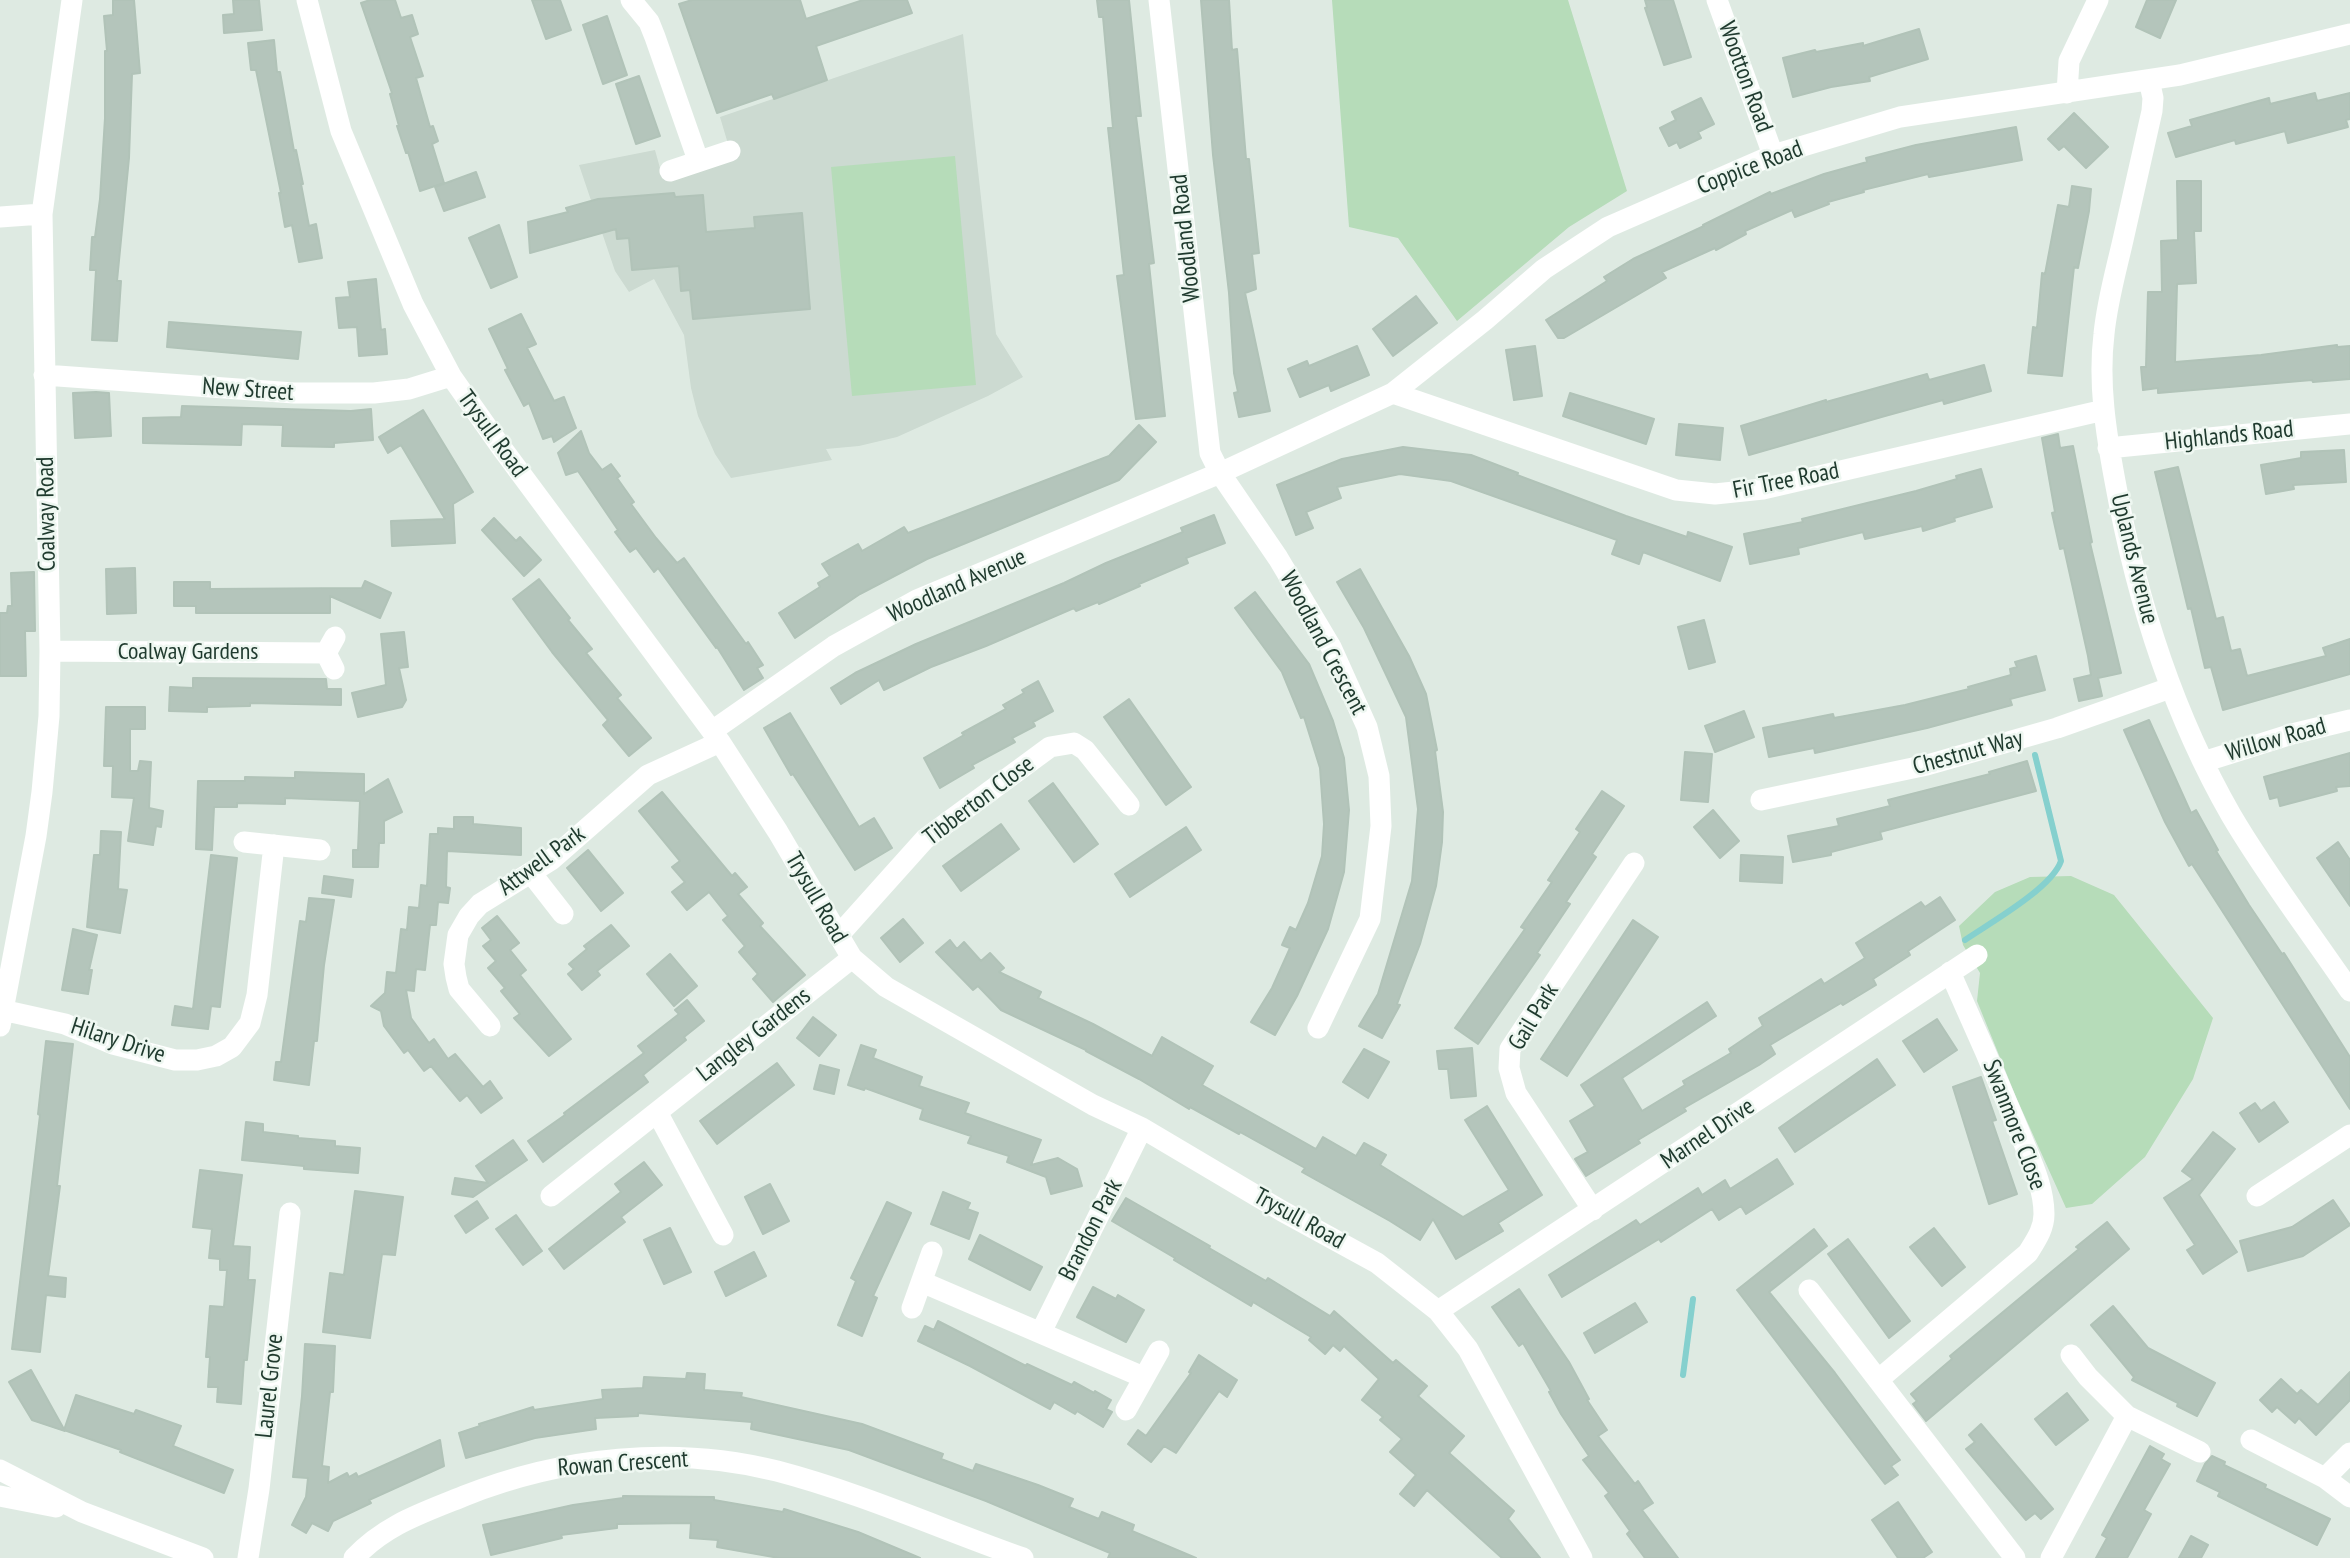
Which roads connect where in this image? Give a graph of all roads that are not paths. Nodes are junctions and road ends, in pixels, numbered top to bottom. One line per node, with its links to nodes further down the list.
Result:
1 (72, 0): 14 (street, Coalway Road)
2 (307, 0): 17 (street, Trysull Road)
3 (633, 0): 12 (street)
4 (1159, 0): 22 (street, Woodland Road)
5 (1717, 0): 11 (street, Wootton Road)
6 (2098, 0): 9 (street)
7 (2350, 34): 8 (street, Coppice Road)
8 (2149, 80): 9 (street, Coppice Road); 19 (street, Uplands Avenue)
9 (2067, 93): 11 (street, Coppice Road)
10 (730, 151): 12 (street)
11 (1773, 155): 18 (street, Coppice Road)
12 (698, 160): 13 (street)
13 (670, 171)
14 (42, 214): 15 (street); 16 (street, Coalway Road)
15 (0, 217)
16 (44, 375): 17 (street, New Street); 23 (street, Coalway Road)
17 (451, 376): 27 (street, Trysull Road)
18 (1393, 393): 19 (street, Fir Tree Road); 22 (street, Coppice Road)
19 (2104, 410): 21 (street, Uplands Avenue)
20 (2350, 424): 21 (street, Highlands Road)
21 (2108, 448): 25 (street, Uplands Avenue)
22 (1220, 473): 27 (street, Woodland Avenue); 44 (street, Woodland Crescent)
23 (50, 651): 24 (street, Coalway Gardens); 42 (street, Coalway Road)
24 (332, 653)
25 (2170, 688): 28 (street, Uplands Avenue); 29 (street, Chestnut Way)
26 (2350, 720): 28 (street, Willow Road)
27 (716, 737): 35 (street, Attwell Park); 37 (street, Trysull Road)
28 (2203, 762): 41 (street, Uplands Avenue)
29 (1761, 800)
30 (1129, 805): 37 (street, Tibberton Close)
31 (244, 842): 32 (street)
32 (274, 845): 33 (street); 42 (street, Hilary Drive)
33 (320, 850)
34 (1634, 863): 50 (street, Gail Park)
35 (531, 873): 36 (street); 43 (street, Attwell Park)
36 (563, 914)
37 (838, 936): 39 (street, Trysull Road)
38 (1977, 956): 40 (street, Marnel Drive)
39 (852, 958): 45 (street, Langley Gardens); 46 (street, Trysull Road)
40 (1950, 972): 50 (street, Marnel Drive); 62 (street, Swanmore Close)
41 (2350, 991)
42 (2, 1007)
43 (489, 1026)
44 (1318, 1027)
45 (657, 1112): 48 (street, Langley Gardens); 52 (street)
46 (1142, 1128): 57 (street, Trysull Road); 58 (street, Brandon Park)
47 (2350, 1135): 49 (street)
48 (551, 1196)
49 (2257, 1196)
50 (1593, 1210): 57 (street, Marnel Drive)
51 (290, 1213): 74 (street, Laurel Grove)
52 (723, 1234)
53 (932, 1252): 54 (street)
54 (922, 1282): 56 (street); 58 (street)
55 (1809, 1290): 62 (street)
56 (912, 1308)
57 (1438, 1311): 77 (street, Trysull Road)
58 (1041, 1332): 61 (street)
59 (1159, 1351): 61 (street)
60 (2071, 1355): 64 (street)
61 (1143, 1377): 63 (street)
62 (1878, 1380): 78 (street)
63 (1126, 1410)
64 (2127, 1416): 66 (street); 79 (street)
65 (2250, 1440): 69 (street)
66 (2200, 1452)
67 (2350, 1453): 69 (street)
68 (0, 1470): 72 (street)
69 (2325, 1478): 71 (street)
70 (0, 1496): 72 (street)
71 (2350, 1497)
72 (82, 1512): 73 (street)
73 (203, 1558)
74 (248, 1558)
75 (354, 1558): 76 (street, Rowan Crescent)
76 (1023, 1558)
77 (1582, 1558)
78 (2015, 1558)
79 (2051, 1558)

